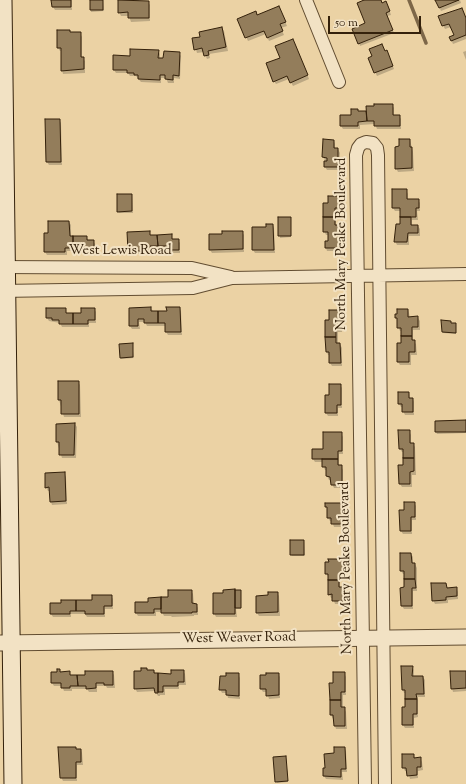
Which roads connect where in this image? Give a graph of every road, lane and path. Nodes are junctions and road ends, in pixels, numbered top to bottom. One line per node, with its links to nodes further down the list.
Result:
1 (3, 0): 4 (main road)
2 (306, 0): 3 (street)
3 (338, 82)
4 (3, 267): 8 (street, West Lewis Road); 9 (main road)
5 (466, 274): 7 (street, West Lewis Road)
6 (358, 276): 7 (street, West Lewis Road); 7 (street, North Mary Peake Boulevard); 8 (street, West Lewis Road); 11 (street, North Mary Peake Boulevard)
7 (379, 276): 12 (street, North Mary Peake Boulevard)
8 (232, 278): 9 (street, West Lewis Road)
9 (3, 291): 13 (main road)
10 (466, 636): 12 (street, West Weaver Road)
11 (363, 637): 12 (street, West Weaver Road); 13 (street, West Weaver Road); 15 (street, North Mary Peake Boulevard)
12 (383, 637): 16 (street, North Mary Peake Boulevard)
13 (6, 643): 14 (main road)
14 (13, 784)
15 (365, 784)
16 (385, 784)

